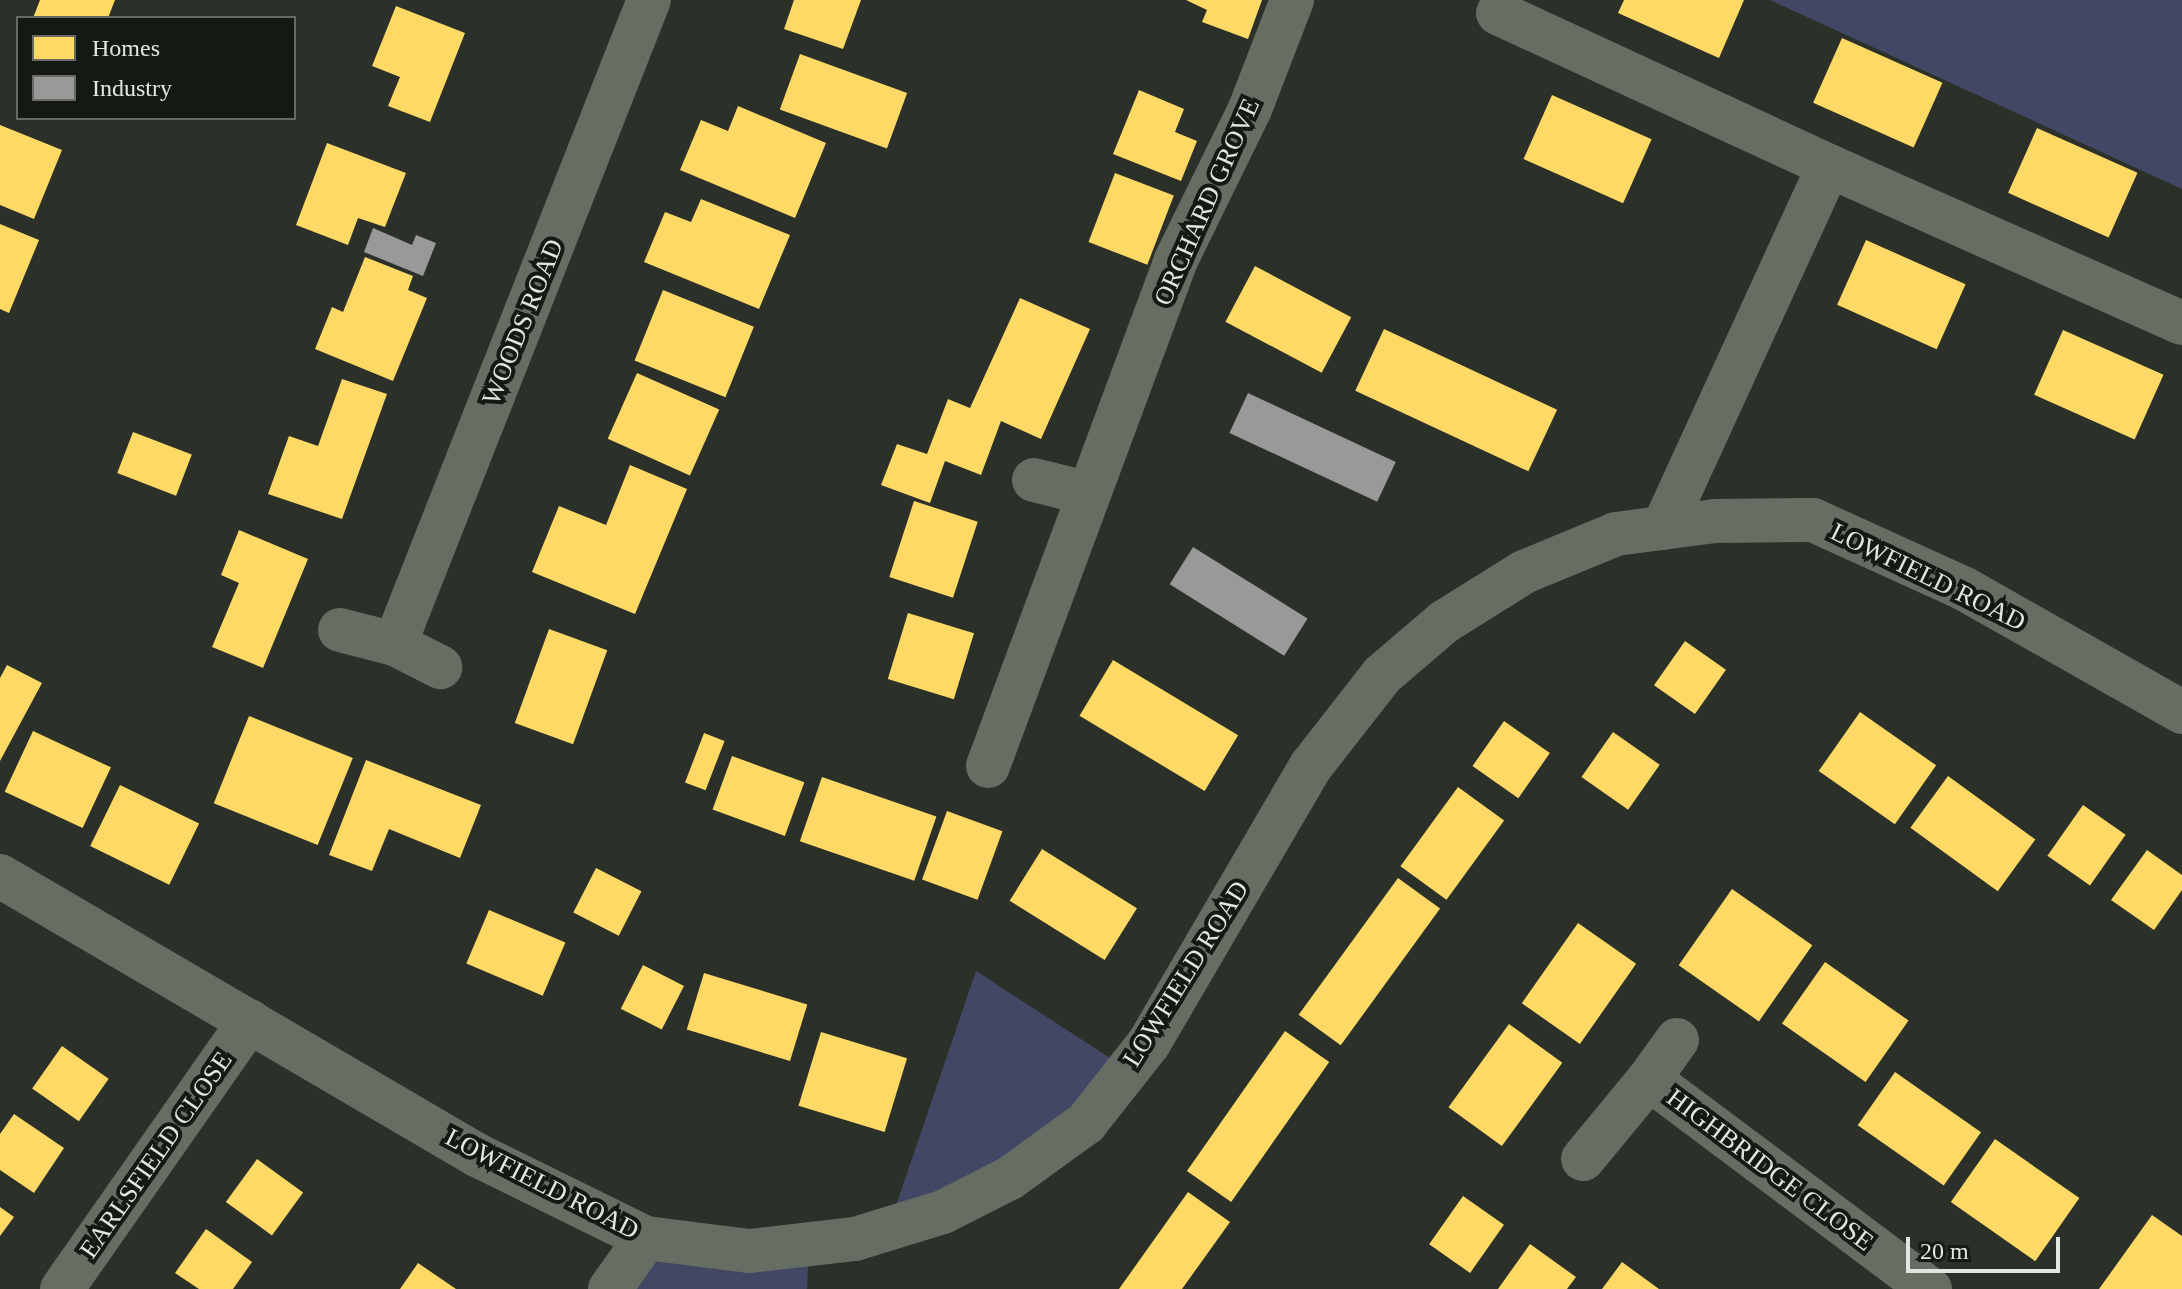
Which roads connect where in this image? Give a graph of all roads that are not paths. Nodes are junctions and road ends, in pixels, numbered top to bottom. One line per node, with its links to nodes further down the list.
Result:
1 (649, 0): 10 (street, WOODS ROAD)
2 (1292, 0): 7 (street, ORCHARD GROVE)
3 (1498, 13): 4 (street)
4 (1829, 166): 5 (street); 8 (street)
5 (2182, 323)
6 (1034, 480): 7 (street)
7 (1086, 493): 13 (street, ORCHARD GROVE)
8 (1663, 528): 12 (street, LOWFIELD ROAD); 19 (street, LOWFIELD ROAD)
9 (340, 630): 10 (street)
10 (395, 644): 11 (street)
11 (440, 667)
12 (2182, 712)
13 (988, 766)
14 (0, 876): 15 (street, LOWFIELD ROAD)
15 (250, 1021): 19 (street, LOWFIELD ROAD); 20 (street, EARLSFIELD CLOSE)
16 (1677, 1040): 17 (street, HIGHBRIDGE CLOSE)
17 (1649, 1079): 18 (street, HIGHBRIDGE CLOSE); 22 (street, HIGHBRIDGE CLOSE)
18 (1583, 1159)
19 (646, 1238): 21 (street)
20 (62, 1289)
21 (610, 1289)
22 (1930, 1289)

